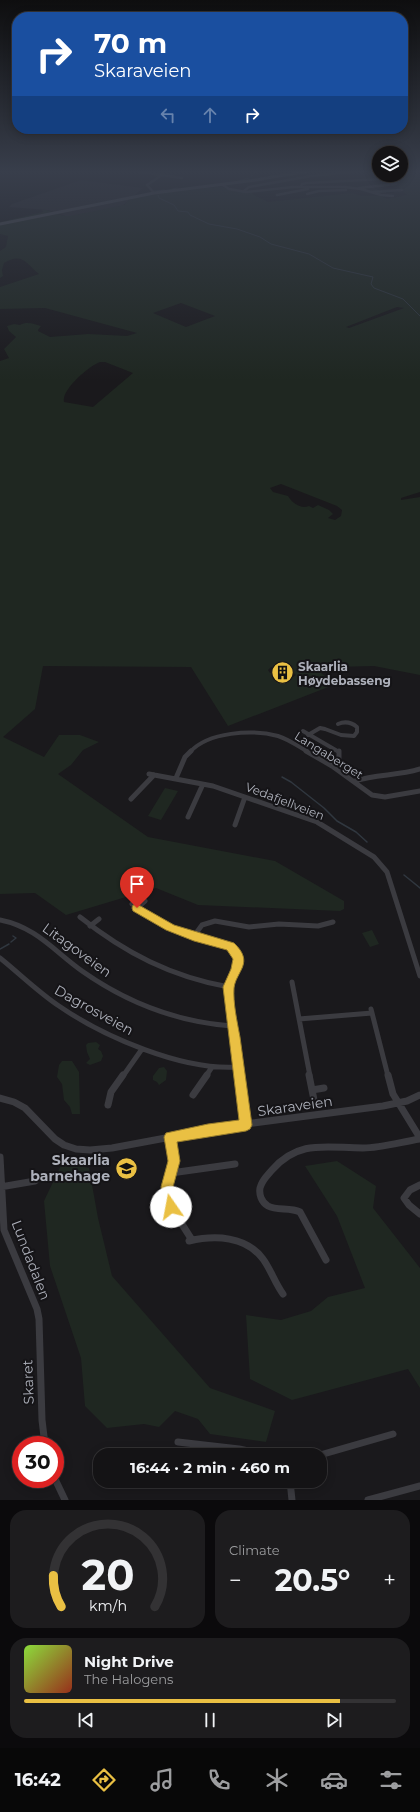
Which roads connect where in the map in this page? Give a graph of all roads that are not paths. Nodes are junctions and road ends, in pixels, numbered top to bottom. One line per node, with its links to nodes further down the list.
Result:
1 (338, 724): 3 (street)
2 (303, 731): 3 (street)
3 (308, 735): 4 (street)
4 (332, 766): 6 (street, Langaberget); 7 (street, Langaberget)
5 (420, 769): 7 (street)
6 (176, 778): 8 (street, Vedafjellveien); 11 (street, Vedafjellveien)
7 (355, 781): 9 (street, Langaberget)
8 (203, 784): 10 (street, Vedafjellveien); 12 (street)
9 (420, 791)
10 (245, 797): 13 (street); 24 (street, Vedafjellveien)
11 (131, 799)
12 (188, 817)
13 (235, 825)
14 (145, 901): 16 (street)
15 (132, 904): 16 (street)
16 (137, 908): 22 (street)
17 (80, 917): 21 (street)
18 (100, 919): 21 (street)
19 (0, 920): 28 (street, Litagoveien)
20 (333, 922): 22 (street)
21 (90, 926): 26 (street)
22 (194, 936): 26 (street)
23 (0, 958): 29 (street, Dagrosveien)
24 (420, 976)
25 (292, 982): 27 (street)
26 (229, 987): 28 (street)
27 (299, 1019): 33 (street); 38 (street)
28 (232, 1026): 31 (street)
29 (142, 1049): 30 (street, Dagrosveien); 39 (street, Dagrosveien)
30 (212, 1067): 31 (street, Dagrosveien); 34 (street)
31 (238, 1067): 40 (street)
32 (324, 1088): 33 (street)
33 (312, 1090): 37 (street)
34 (193, 1095)
35 (420, 1095): 38 (street, Skaraveien)
36 (0, 1098): 41 (street, Skaraveien)
37 (314, 1100)
38 (398, 1103): 40 (street, Skaraveien); 42 (street)
39 (108, 1105)
40 (246, 1125): 41 (street, Skaraveien)
41 (170, 1137): 45 (street)
42 (420, 1139): 50 (street)
43 (0, 1157): 48 (street, Lundadalen)
44 (235, 1164): 45 (street)
45 (171, 1173): 51 (street)
46 (35, 1181): 48 (street)
47 (420, 1185): 49 (street)
48 (1, 1187): 52 (street, Lundadalen)
49 (420, 1214)
50 (326, 1260)
51 (283, 1294)
52 (39, 1318): 54 (street, Skaret)
53 (393, 1434): 57 (street)
54 (44, 1436)
55 (178, 1442): 56 (street)
56 (230, 1448)
57 (327, 1453)
58 (420, 1486): 63 (street)
59 (59, 1488): 61 (street)
60 (291, 1488): 62 (street)
61 (65, 1500)
62 (292, 1500)
63 (368, 1500)

